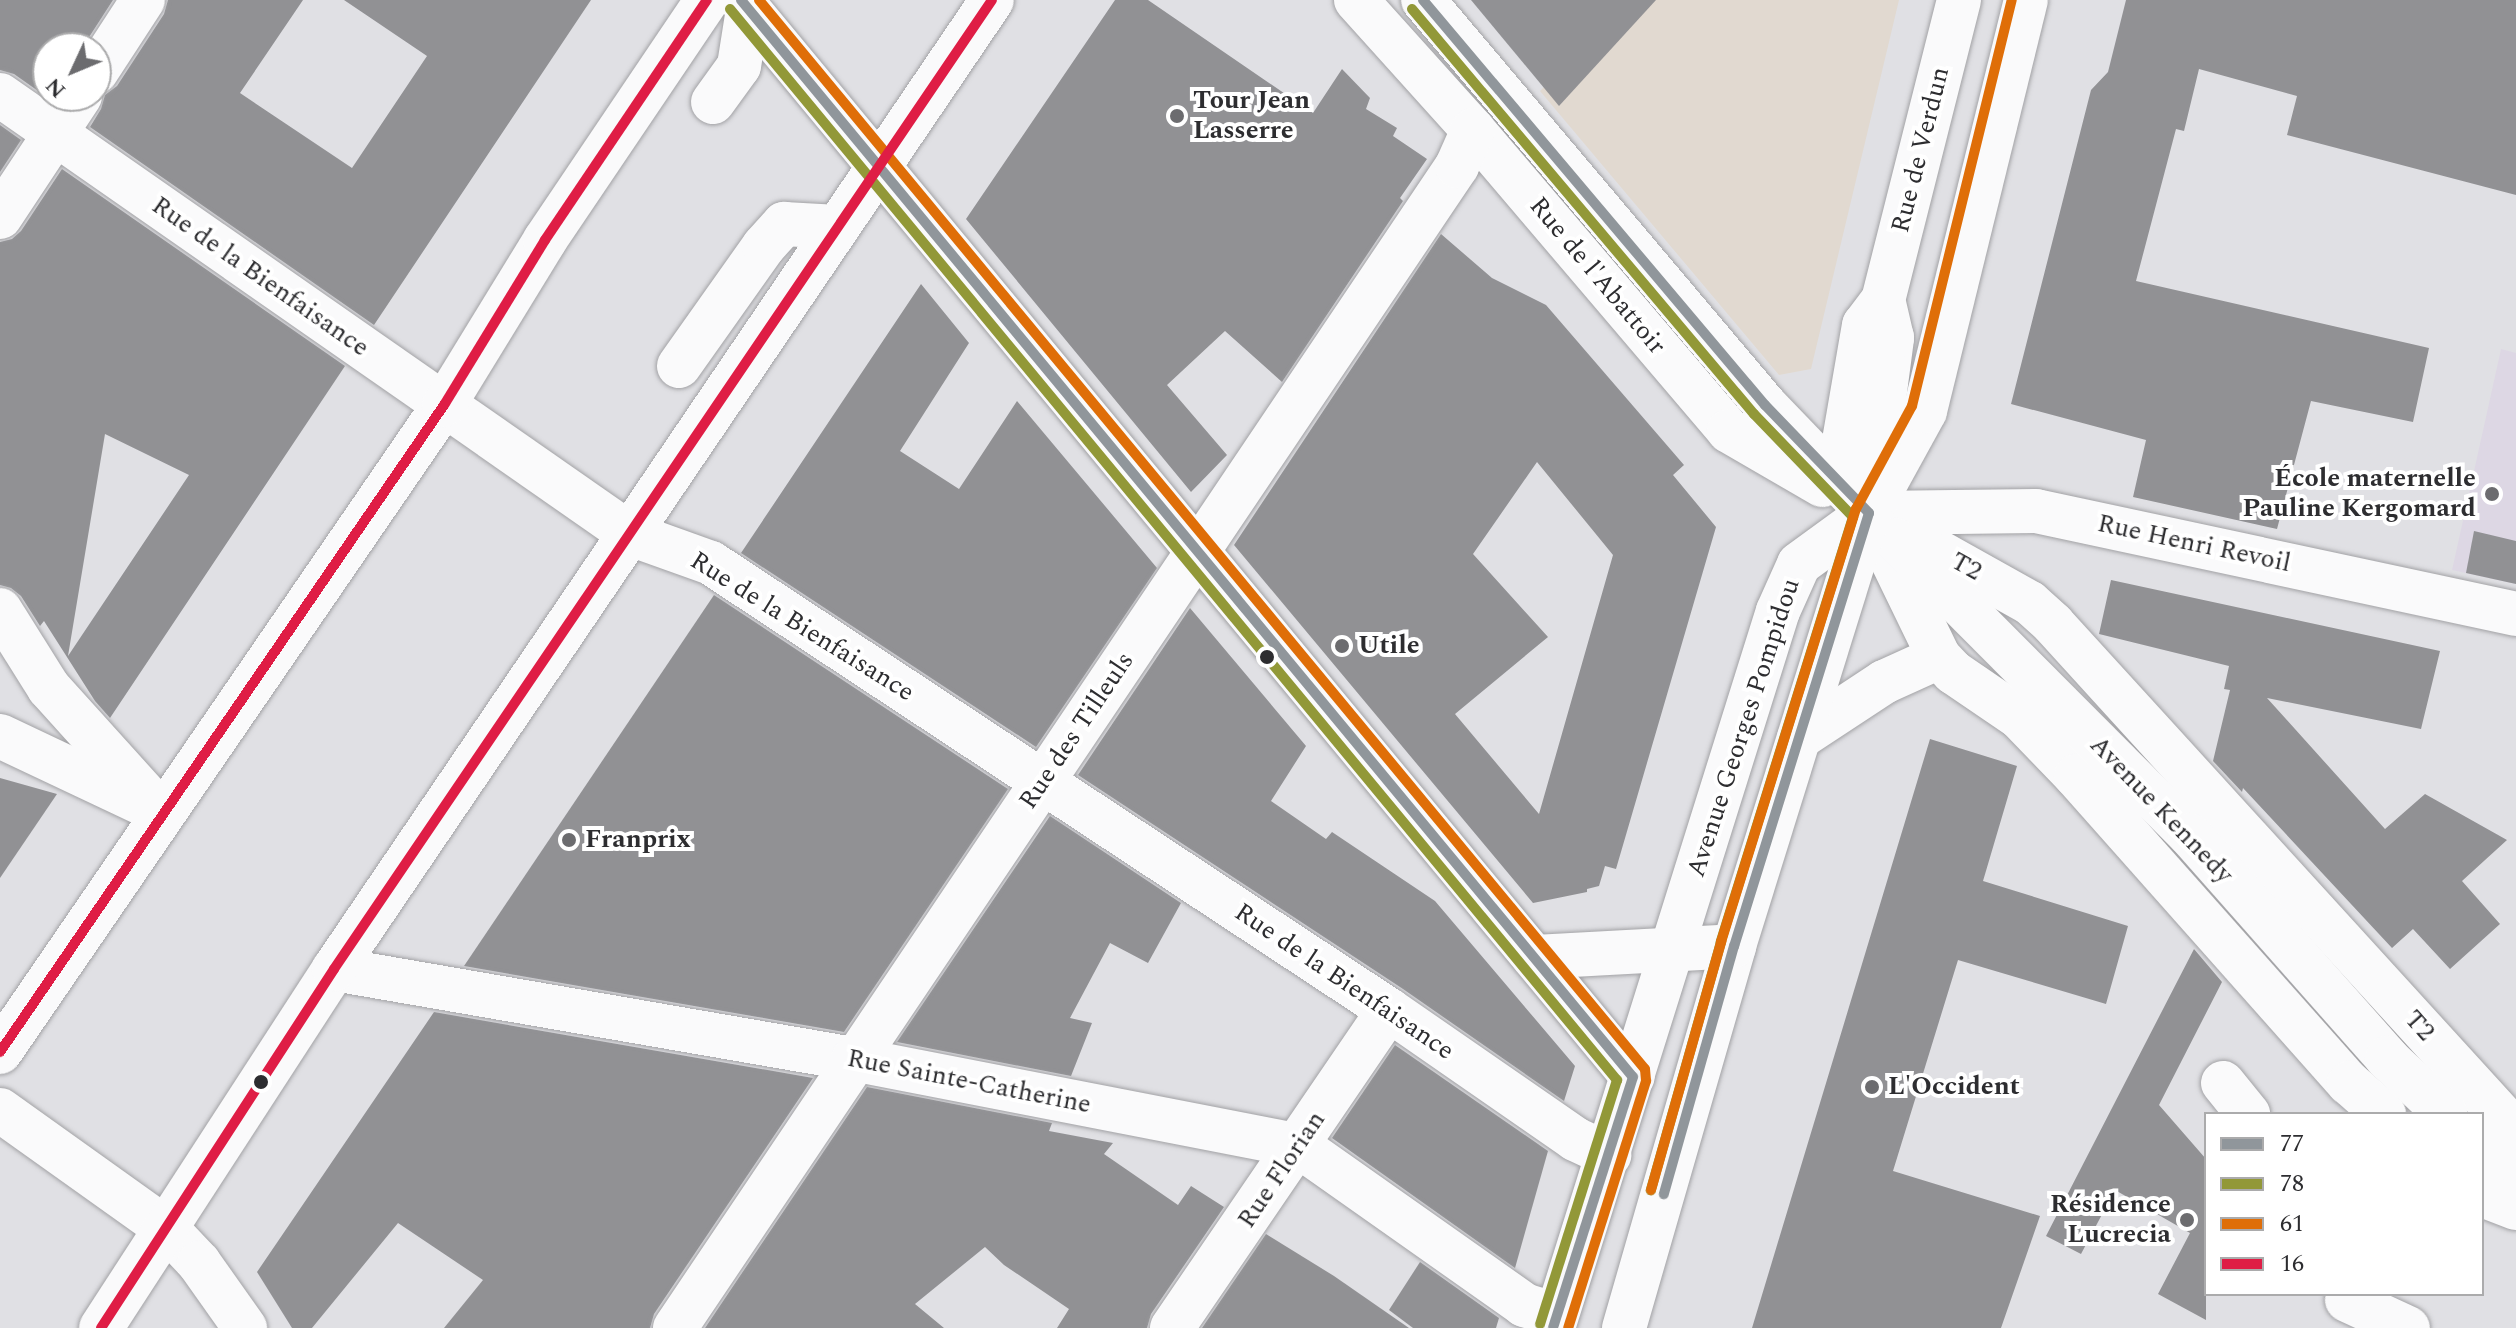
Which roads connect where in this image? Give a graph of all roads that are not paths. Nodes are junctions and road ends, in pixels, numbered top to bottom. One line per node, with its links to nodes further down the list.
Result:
1 (143, 0): 8 (street)
2 (992, 0): 14 (street)
3 (1356, 0): 12 (street, Rue de l'Abattoir)
4 (1423, 0): 19 (street, T2)
5 (1959, 0): 19 (street, Rue de Verdun)
6 (2026, 0): 19 (street)
7 (732, 3): 10 (street); 14 (street); 18 (street)
8 (112, 47)
9 (0, 95): 13 (street, Rue de la Bienfaisance)
10 (713, 102)
11 (70, 112): 13 (street)
12 (1473, 130): 19 (street, Rue de l'Abattoir); 21 (street, Rue des Tilleuls)
13 (56, 134): 15 (street); 18 (street, Rue de la Bienfaisance)
14 (879, 167): 16 (street); 21 (street)
15 (0, 217)
16 (838, 227): 17 (street); 20 (street)
17 (679, 366)
18 (444, 405): 20 (street, Rue de la Bienfaisance); 29 (street)
19 (1869, 513): 23 (street, Rue Henri Revoil); 24 (street); 27 (street, Avenue Georges Pompidou); 31 (street, Avenue Georges Pompidou); 40 (street, Avenue Kennedy); 41 (street, T2)
20 (630, 534): 28 (street, Rue de la Bienfaisance); 33 (street)
21 (1198, 551): 28 (street, Rue des Tilleuls); 32 (street)
22 (0, 610): 25 (street)
23 (2516, 614)
24 (1939, 657): 27 (street); 39 (street, Avenue Kennedy)
25 (49, 688): 26 (street); 29 (street)
26 (5, 737): 29 (street)
27 (1799, 738): 30 (street, Avenue Georges Pompidou)
28 (1043, 782): 34 (street, Rue de la Bienfaisance); 36 (street, Rue des Tilleuls)
29 (162, 813): 35 (street)
30 (1734, 946): 31 (street); 55 (street, Avenue Georges Pompidou)
31 (1671, 949): 32 (street); 37 (street, Avenue Georges Pompidou)
32 (1534, 957): 37 (street)
33 (334, 969): 36 (street, Rue Sainte-Catherine); 48 (street)
34 (1389, 1010): 42 (street, Rue Florian); 44 (street, Rue de la Bienfaisance)
35 (0, 1052)
36 (853, 1059): 42 (street, Rue Sainte-Catherine); 53 (street, Rue des Tilleuls)
37 (1633, 1077): 44 (street, Avenue Georges Pompidou)
38 (0, 1110): 48 (street)
39 (2382, 1112)
40 (2444, 1112)
41 (2516, 1132)
42 (1299, 1146): 50 (street, Rue Sainte-Catherine); 54 (street, Rue Florian)
43 (2484, 1149): 45 (street)
44 (1609, 1155): 50 (street, Avenue Georges Pompidou)
45 (2516, 1173)
46 (2484, 1196): 47 (street)
47 (2516, 1208)
48 (167, 1229): 51 (street); 52 (street)
49 (2343, 1307): 56 (street)
50 (1555, 1322)
51 (101, 1328)
52 (245, 1328)
53 (675, 1328)
54 (1172, 1328)
55 (1624, 1328)
56 (2408, 1328)

